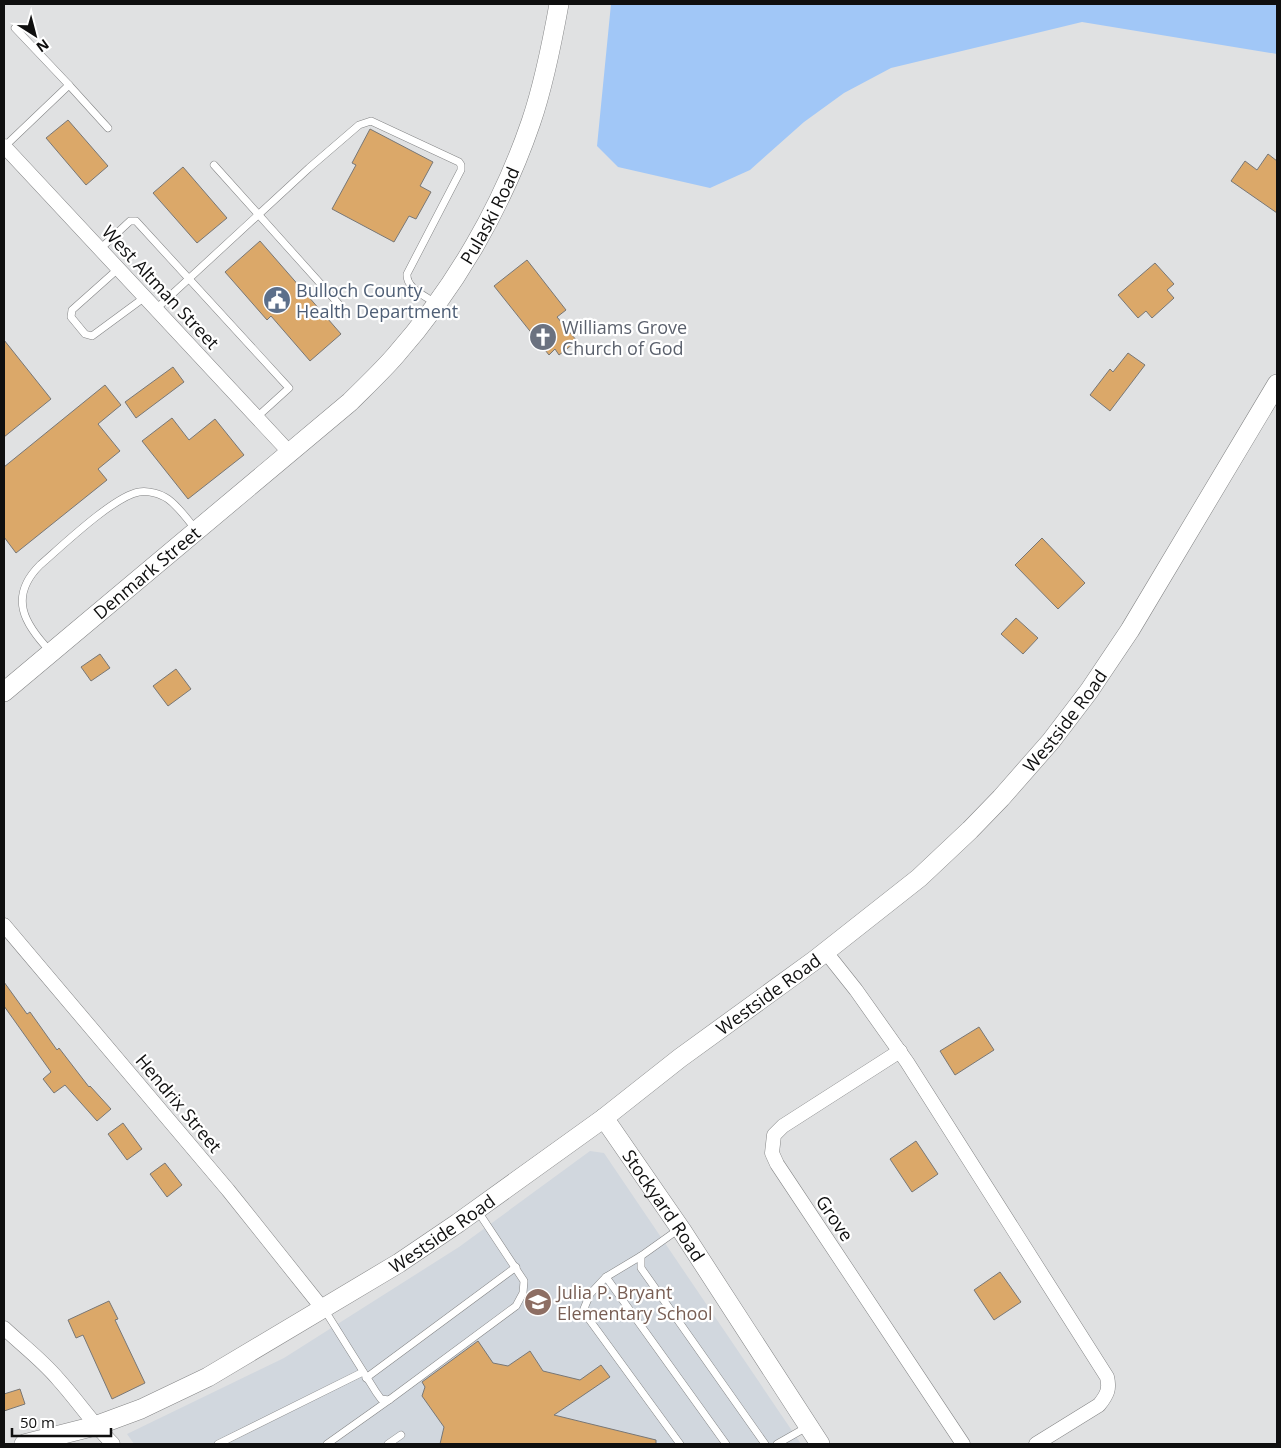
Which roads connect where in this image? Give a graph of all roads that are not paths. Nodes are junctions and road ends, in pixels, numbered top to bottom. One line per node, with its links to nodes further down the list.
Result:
1 (559, 4): 12 (street, Pulaski Road)
2 (15, 28): 3 (lane)
3 (69, 85): 4 (lane); 5 (lane)
4 (108, 128)
5 (4, 147): 8 (street, West Altman Street)
6 (214, 165): 7 (lane)
7 (259, 215): 10 (lane); 12 (lane); 14 (lane)
8 (100, 249): 9 (street, West Altman Street); 10 (lane)
9 (118, 269): 11 (street, West Altman Street); 11 (lane)
10 (189, 279): 13 (lane); 16 (lane)
11 (145, 297): 13 (street, West Altman Street)
12 (436, 304): 17 (street, Pulaski Road)
13 (156, 309): 16 (street, West Altman Street)
14 (345, 311)
15 (1276, 388): 22 (street, Westside Road)
16 (257, 417): 17 (street, West Altman Street)
17 (290, 453): 18 (street, Denmark Street)
18 (197, 530): 19 (street, Denmark Street); 19 (lane)
19 (51, 652): 20 (street, Denmark Street)
20 (4, 692)
21 (4, 925): 30 (street, Hendrix Street)
22 (825, 951): 23 (street); 24 (street, Westside Road)
23 (900, 1052): 48 (street, Grove); 49 (street)
24 (604, 1118): 25 (street, Westside Road); 26 (street, Stockyard Road)
25 (477, 1210): 28 (lane); 30 (street, Westside Road)
26 (680, 1228): 27 (lane); 35 (street, Stockyard Road)
27 (641, 1256): 29 (lane); 45 (lane)
28 (516, 1267): 32 (lane); 33 (lane)
29 (606, 1277): 43 (lane); 44 (lane)
30 (323, 1309): 32 (lane); 34 (street, Westside Road)
31 (4, 1328): 34 (street)
32 (365, 1375): 33 (lane); 40 (lane)
33 (389, 1400): 37 (lane)
34 (95, 1426): 38 (street, Westside Road); 39 (street)
35 (808, 1426): 46 (lane); 47 (street, Stockyard Road)
36 (401, 1435): 42 (lane)
37 (336, 1442): 41 (lane)
38 (24, 1444)
39 (113, 1444)
40 (218, 1444)
41 (327, 1444)
42 (388, 1444)
43 (680, 1444)
44 (726, 1444)
45 (764, 1444)
46 (777, 1444)
47 (820, 1444)
48 (963, 1444)
49 (1036, 1444)

